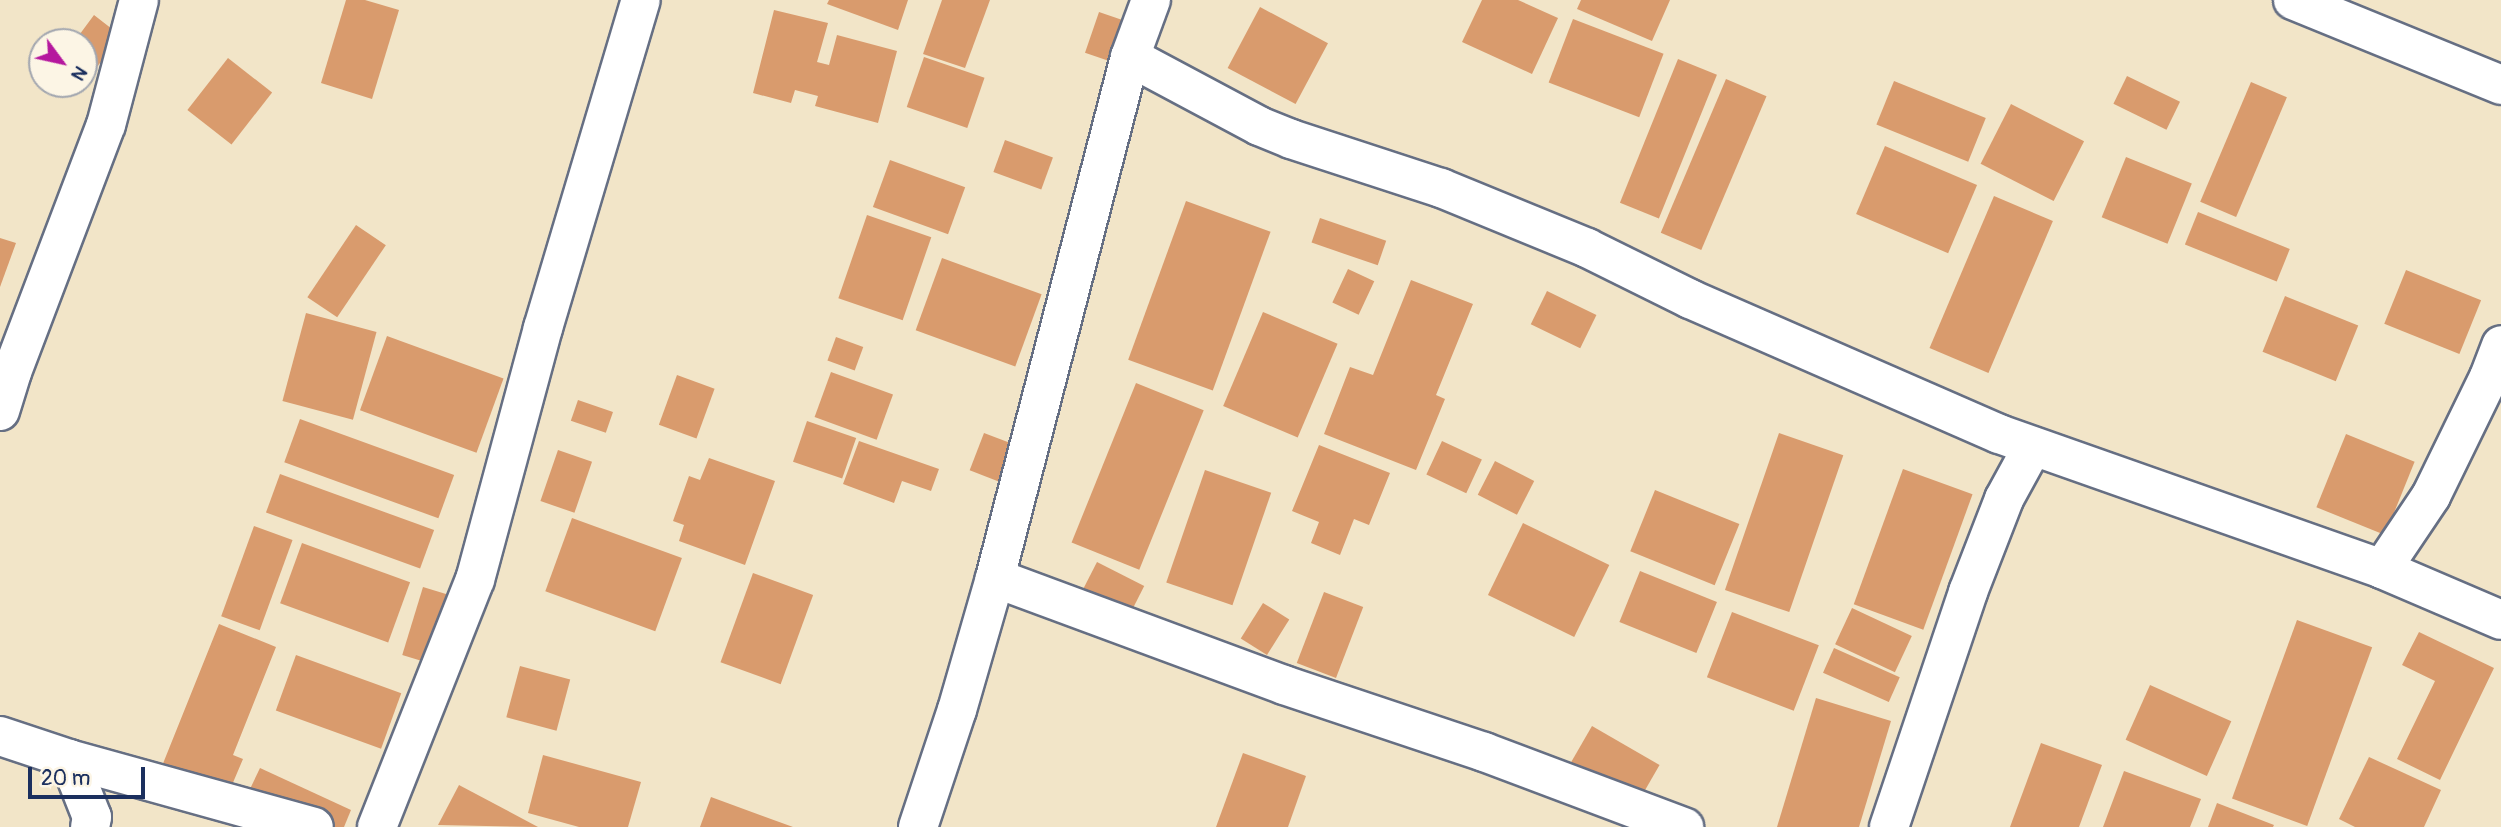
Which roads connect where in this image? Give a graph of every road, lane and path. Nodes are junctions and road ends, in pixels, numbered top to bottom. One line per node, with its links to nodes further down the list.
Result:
1 (641, 0): 17 (street)
2 (1151, 0): 5 (street)
3 (2294, 0): 6 (street)
4 (136, 2): 8 (street)
5 (1130, 57): 9 (street); 11 (street)
6 (2501, 85)
7 (2501, 345): 10 (street)
8 (0, 411)
9 (2032, 446): 10 (street); 20 (street)
10 (2382, 569): 12 (street)
11 (995, 578): 18 (street); 19 (street)
12 (2501, 620)
13 (0, 736): 14 (street)
14 (69, 759): 15 (street); 16 (street)
15 (90, 827)
16 (314, 827)
17 (377, 827)
18 (918, 827)
19 (1684, 827)
20 (1889, 827)

